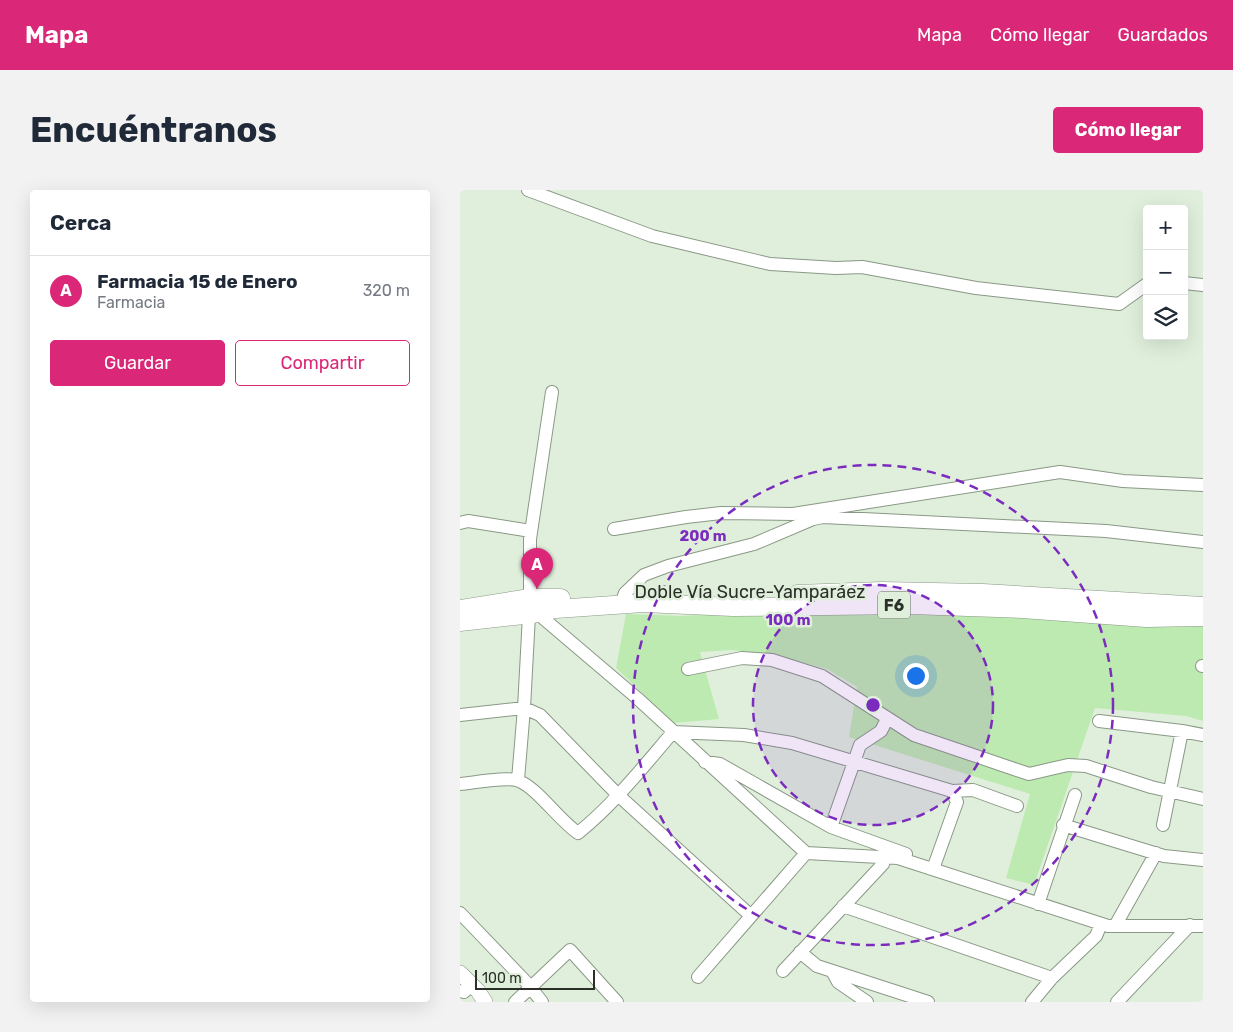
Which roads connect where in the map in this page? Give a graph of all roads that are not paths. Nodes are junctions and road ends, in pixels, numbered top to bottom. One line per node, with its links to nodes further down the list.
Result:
1 (528, 190): 4 (street)
2 (1188, 283): 3 (street)
3 (1203, 285)
4 (1143, 287)
5 (552, 392): 10 (street)
6 (1203, 485): 7 (street)
7 (814, 514): 9 (street); 11 (street); 12 (street)
8 (460, 523): 10 (street)
9 (614, 529)
10 (531, 531): 14 (street)
11 (1203, 542)
12 (623, 598): 13 (highway, Doble Vía Sucre-Yamparáez / F6); 14 (highway, Doble Vía Sucre-Yamparáez / F6); 16 (highway, Doble Vía Sucre-Yamparáez / F6)
13 (1203, 606)
14 (531, 607): 15 (highway, Doble Vía Sucre-Yamparáez / F6); 17 (highway, Doble Vía Sucre-Yamparáez / F6); 19 (street); 24 (street)
15 (460, 609)
16 (1203, 617)
17 (460, 622)
18 (688, 669): 21 (street)
19 (524, 708): 20 (street); 28 (street); 32 (street)
20 (460, 715)
21 (887, 719): 26 (street); 31 (street)
22 (1099, 721): 23 (street)
23 (1182, 731): 25 (street); 31 (street)
24 (673, 732): 26 (street); 27 (street); 32 (street)
25 (1203, 735)
26 (853, 761): 30 (street); 38 (street)
27 (705, 762): 38 (street); 39 (street)
28 (518, 780): 29 (street); 32 (street)
29 (460, 784)
30 (952, 791): 35 (street); 43 (street)
31 (1170, 791): 34 (street); 37 (street)
32 (618, 795): 47 (street)
33 (1075, 795): 36 (street)
34 (1203, 799)
35 (1017, 806)
36 (1063, 825): 40 (street); 44 (street)
37 (1163, 825)
38 (831, 826): 43 (street)
39 (806, 852): 41 (street); 47 (street)
40 (1156, 854): 42 (street); 50 (street)
41 (885, 856): 43 (street); 45 (street)
42 (1203, 860)
43 (930, 868): 44 (street)
44 (1038, 904): 48 (street)
45 (843, 906): 52 (street); 57 (street)
46 (460, 913): 58 (street)
47 (750, 915): 56 (street)
48 (1101, 924): 50 (street); 57 (street)
49 (1190, 925): 50 (street); 51 (street); 60 (street)
50 (1115, 926)
51 (1203, 926)
52 (800, 952): 53 (street); 54 (street)
53 (783, 971)
54 (832, 971): 65 (street); 66 (street)
55 (460, 973): 59 (main road)
56 (698, 977)
57 (1052, 978): 67 (street)
58 (530, 987): 62 (street); 63 (street); 64 (street)
59 (466, 992): 61 (main road)
60 (1121, 1001)
61 (484, 1002)
62 (515, 1002)
63 (542, 1002)
64 (617, 1002)
65 (868, 1002)
66 (928, 1002)
67 (1032, 1002)

